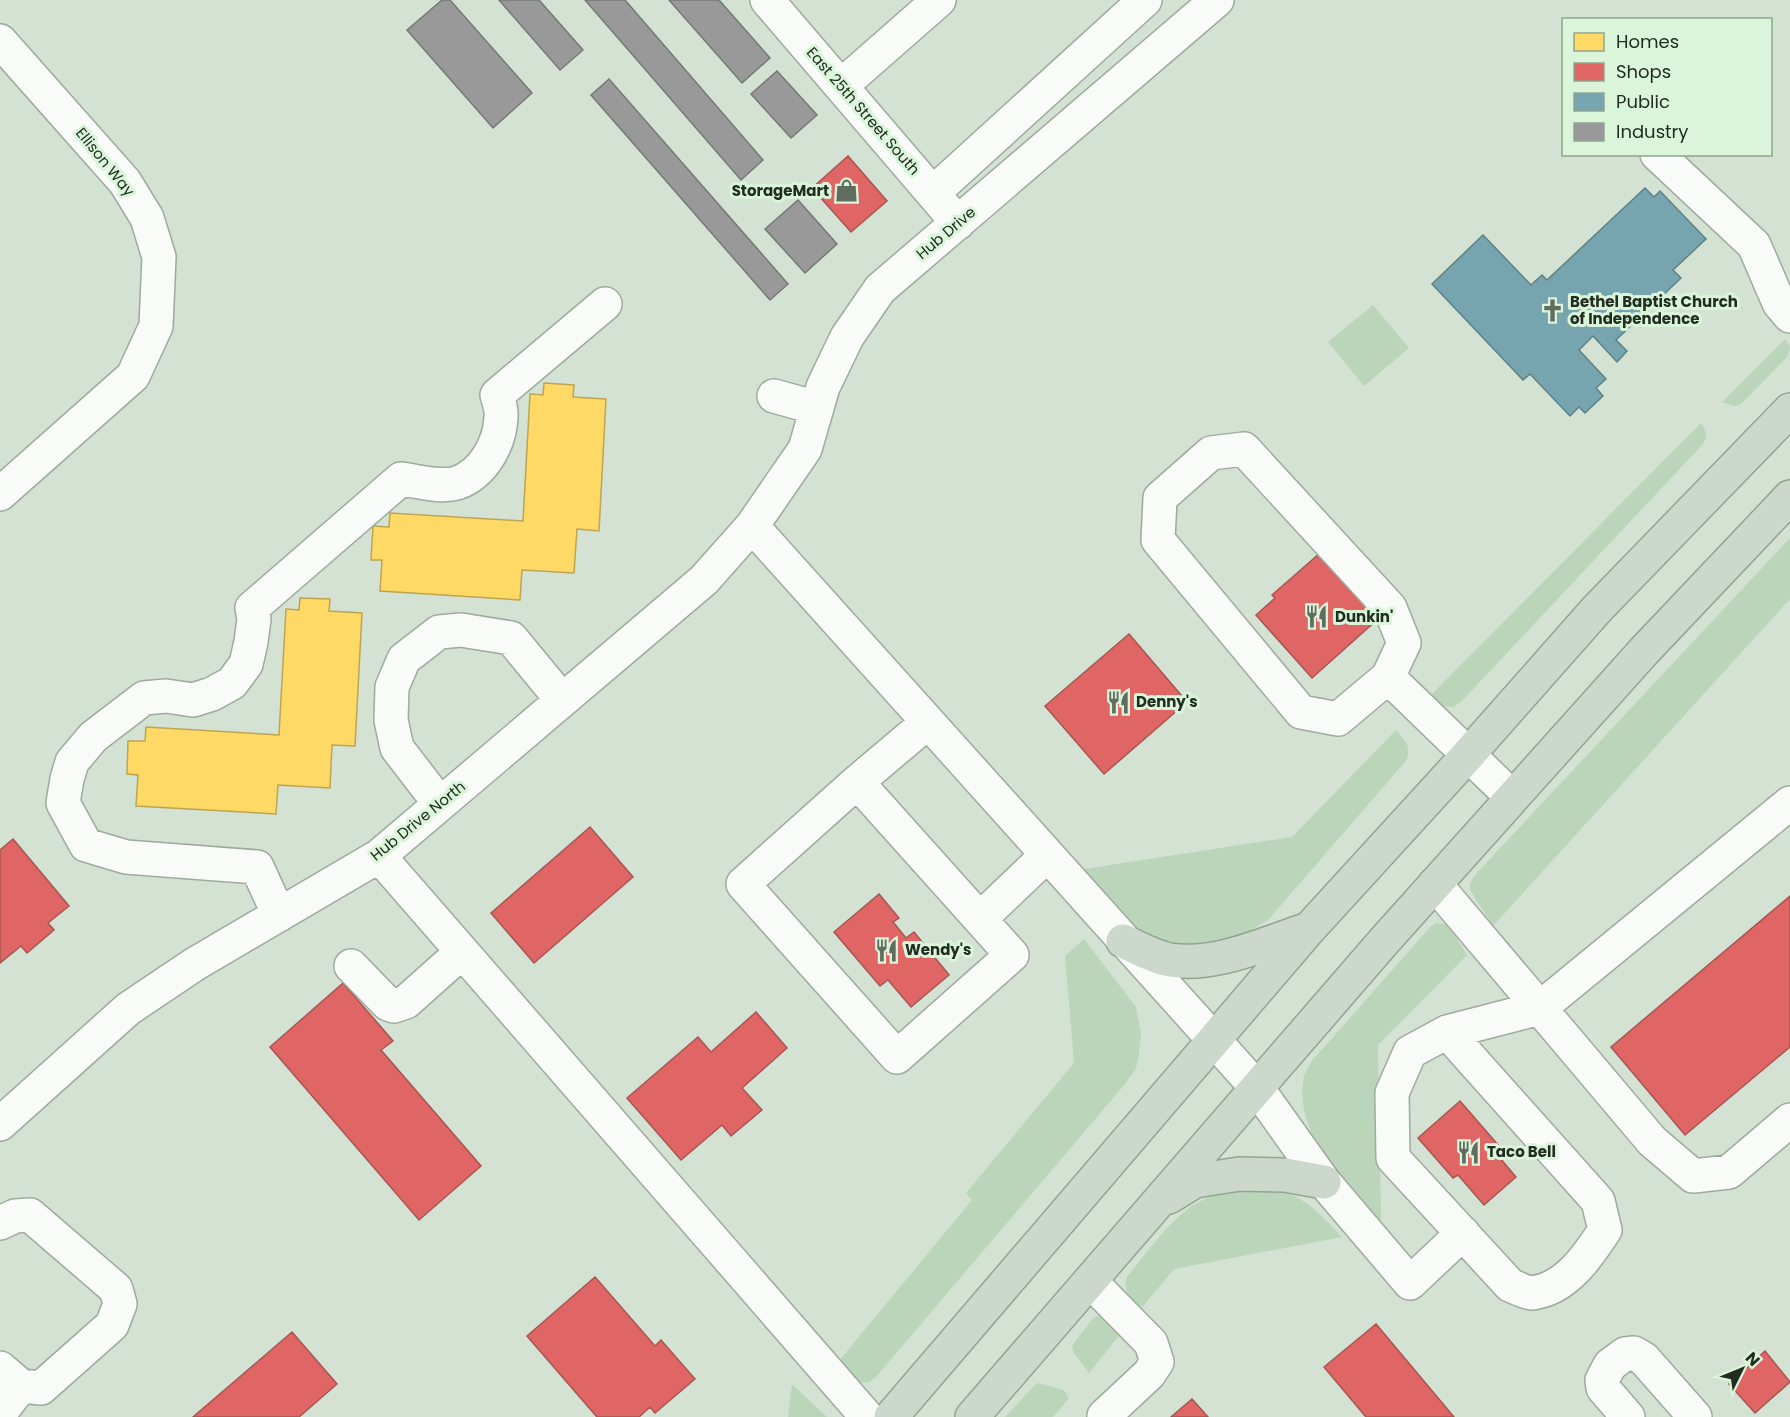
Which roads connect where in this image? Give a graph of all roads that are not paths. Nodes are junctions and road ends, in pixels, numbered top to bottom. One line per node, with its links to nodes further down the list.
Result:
1 (767, 0): 6 (street, East 25th Street South)
2 (939, 0): 6 (street)
3 (1145, 0): 8 (street)
4 (1196, 6): 9 (street, Hub Drive)
5 (0, 41): 15 (street, Ellison Way)
6 (841, 86): 8 (street, East 25th Street South)
7 (1658, 156): 11 (street)
8 (933, 192): 9 (street, East 25th Street South)
9 (958, 222): 13 (street, Hub Drive)
10 (605, 304): 29 (street)
11 (1790, 316)
12 (774, 396): 13 (street)
13 (817, 408): 17 (street, Hub Drive)
14 (1790, 410): 21 (highway)
15 (0, 494)
16 (1790, 496): 23 (highway)
17 (752, 525): 19 (street, Hub Drive North); 20 (street)
18 (1388, 677): 18 (street); 21 (street)
19 (562, 700): 25 (street, Hub Drive North); 25 (street)
20 (928, 722): 22 (street); 26 (street)
21 (1468, 755): 23 (street); 31 (highway)
22 (857, 782): 30 (street); 30 (street)
23 (1512, 798): 28 (highway)
24 (1790, 803): 35 (street)
25 (440, 804): 27 (street, Hub Drive North)
26 (1047, 855): 30 (street); 32 (street)
27 (378, 856): 29 (street, Hub Drive North); 33 (street)
28 (1436, 884): 35 (street); 38 (highway)
29 (279, 915): 40 (street, Hub Drive North)
30 (980, 919)
31 (1309, 929): 32 (highway); 37 (highway)
32 (1123, 941): 37 (street)
33 (462, 952): 34 (street); 49 (street)
34 (351, 966)
35 (1540, 1008): 36 (street); 39 (street)
36 (1447, 1032): 44 (street); 44 (street)
37 (1212, 1040): 38 (street); 50 (highway)
38 (1257, 1088): 41 (street); 42 (highway)
39 (1790, 1120)
40 (0, 1124)
41 (1324, 1182): 42 (highway); 44 (street)
42 (1157, 1203): 45 (highway)
43 (0, 1223): 46 (street)
44 (1463, 1233)
45 (1090, 1281): 48 (street); 51 (highway)
46 (10, 1377): 47 (street)
47 (0, 1413)
48 (1104, 1416)
49 (867, 1417)
50 (891, 1417)
51 (972, 1417)
52 (1628, 1417): 53 (street)
53 (1695, 1417)

